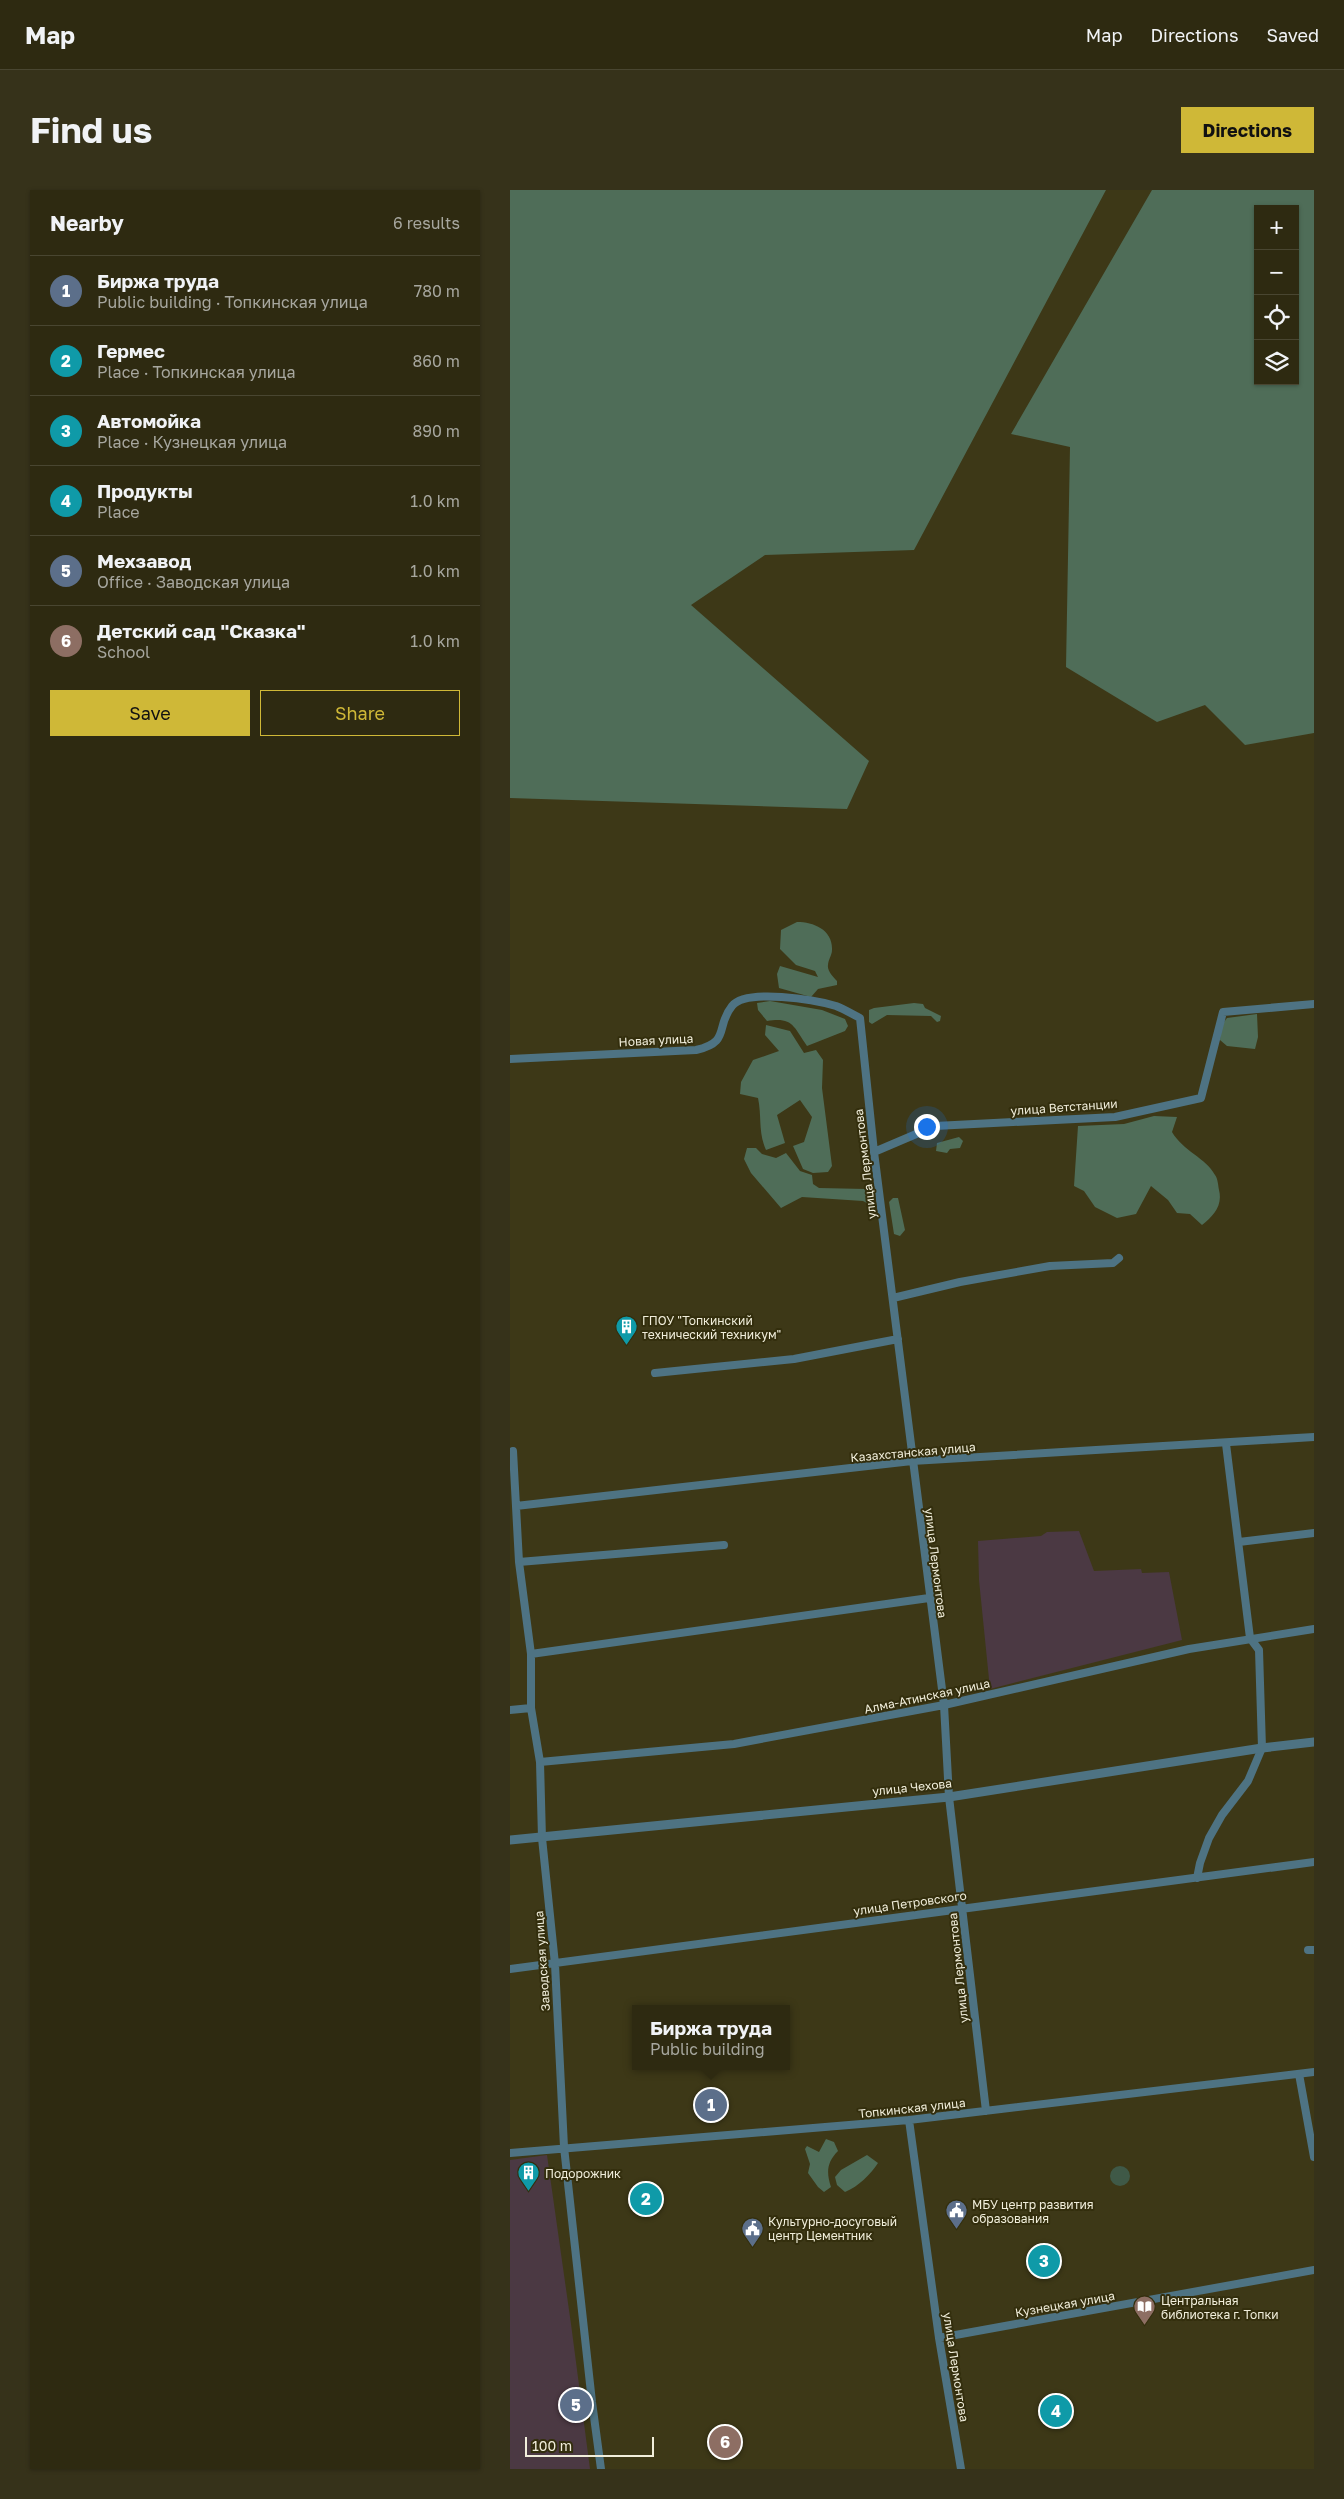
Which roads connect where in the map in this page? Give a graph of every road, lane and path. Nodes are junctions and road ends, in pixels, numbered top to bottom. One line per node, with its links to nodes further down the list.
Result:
1 (1314, 1004): 4 (street, улица Ветстанции)
2 (860, 1018): 3 (street, Новая улица); 4 (street, улица Лермонтова)
3 (510, 1059)
4 (874, 1152): 6 (street, улица Лермонтова)
5 (1119, 1258): 6 (street)
6 (893, 1298): 7 (street, улица Лермонтова)
7 (898, 1339): 8 (street); 12 (street, улица Лермонтова)
8 (655, 1373)
9 (1314, 1437): 10 (street, Казахстанская улица)
10 (1226, 1444): 12 (street, Казахстанская улица); 15 (street)
11 (513, 1451): 13 (street, Заводская улица)
12 (912, 1461): 13 (street, Казахстанская улица); 18 (street, улица Лермонтова)
13 (516, 1506): 17 (street, Заводская улица)
14 (1314, 1533): 15 (street)
15 (1239, 1542): 20 (street)
16 (724, 1544): 17 (street)
17 (519, 1562): 21 (street, Заводская улица)
18 (929, 1598): 21 (street); 22 (street, улица Лермонтова)
19 (1314, 1629): 20 (street, Алма-Атинская улица)
20 (1250, 1638): 22 (street, Алма-Атинская улица); 26 (street)
21 (531, 1654): 23 (street, Заводская улица)
22 (944, 1706): 27 (street, Алма-Атинская улица); 28 (street, улица Лермонтова)
23 (531, 1708): 24 (street); 27 (street, Заводская улица)
24 (510, 1710)
25 (1314, 1742): 26 (street, улица Чехова)
26 (1262, 1748): 28 (street, улица Чехова); 32 (street)
27 (540, 1762): 29 (street, Заводская улица)
28 (949, 1796): 29 (street, улица Чехова); 33 (street, улица Лермонтова)
29 (542, 1838): 30 (street, улица Чехова); 34 (street, Заводская улица)
30 (510, 1840)
31 (1314, 1862): 32 (street, улица Петровского)
32 (1197, 1878): 33 (street, улица Петровского)
33 (963, 1907): 34 (street, улица Петровского); 38 (street, улица Лермонтова)
34 (555, 1964): 35 (street, улица Петровского); 40 (street, Заводская улица)
35 (510, 1969)
36 (1314, 2072): 37 (street, Топкинская улица)
37 (1299, 2074): 38 (street, Топкинская улица); 42 (street)
38 (986, 2111): 39 (street, Топкинская улица)
39 (909, 2120): 40 (street, Топкинская улица); 44 (street, улица Лермонтова)
40 (564, 2147): 41 (street, Топкинская улица); 45 (street, Заводская улица)
41 (510, 2153)
42 (1314, 2156)
43 (1314, 2270): 44 (street, Кузнецкая улица)
44 (939, 2338): 46 (street, улица Лермонтова)
45 (601, 2469)
46 (961, 2469)

